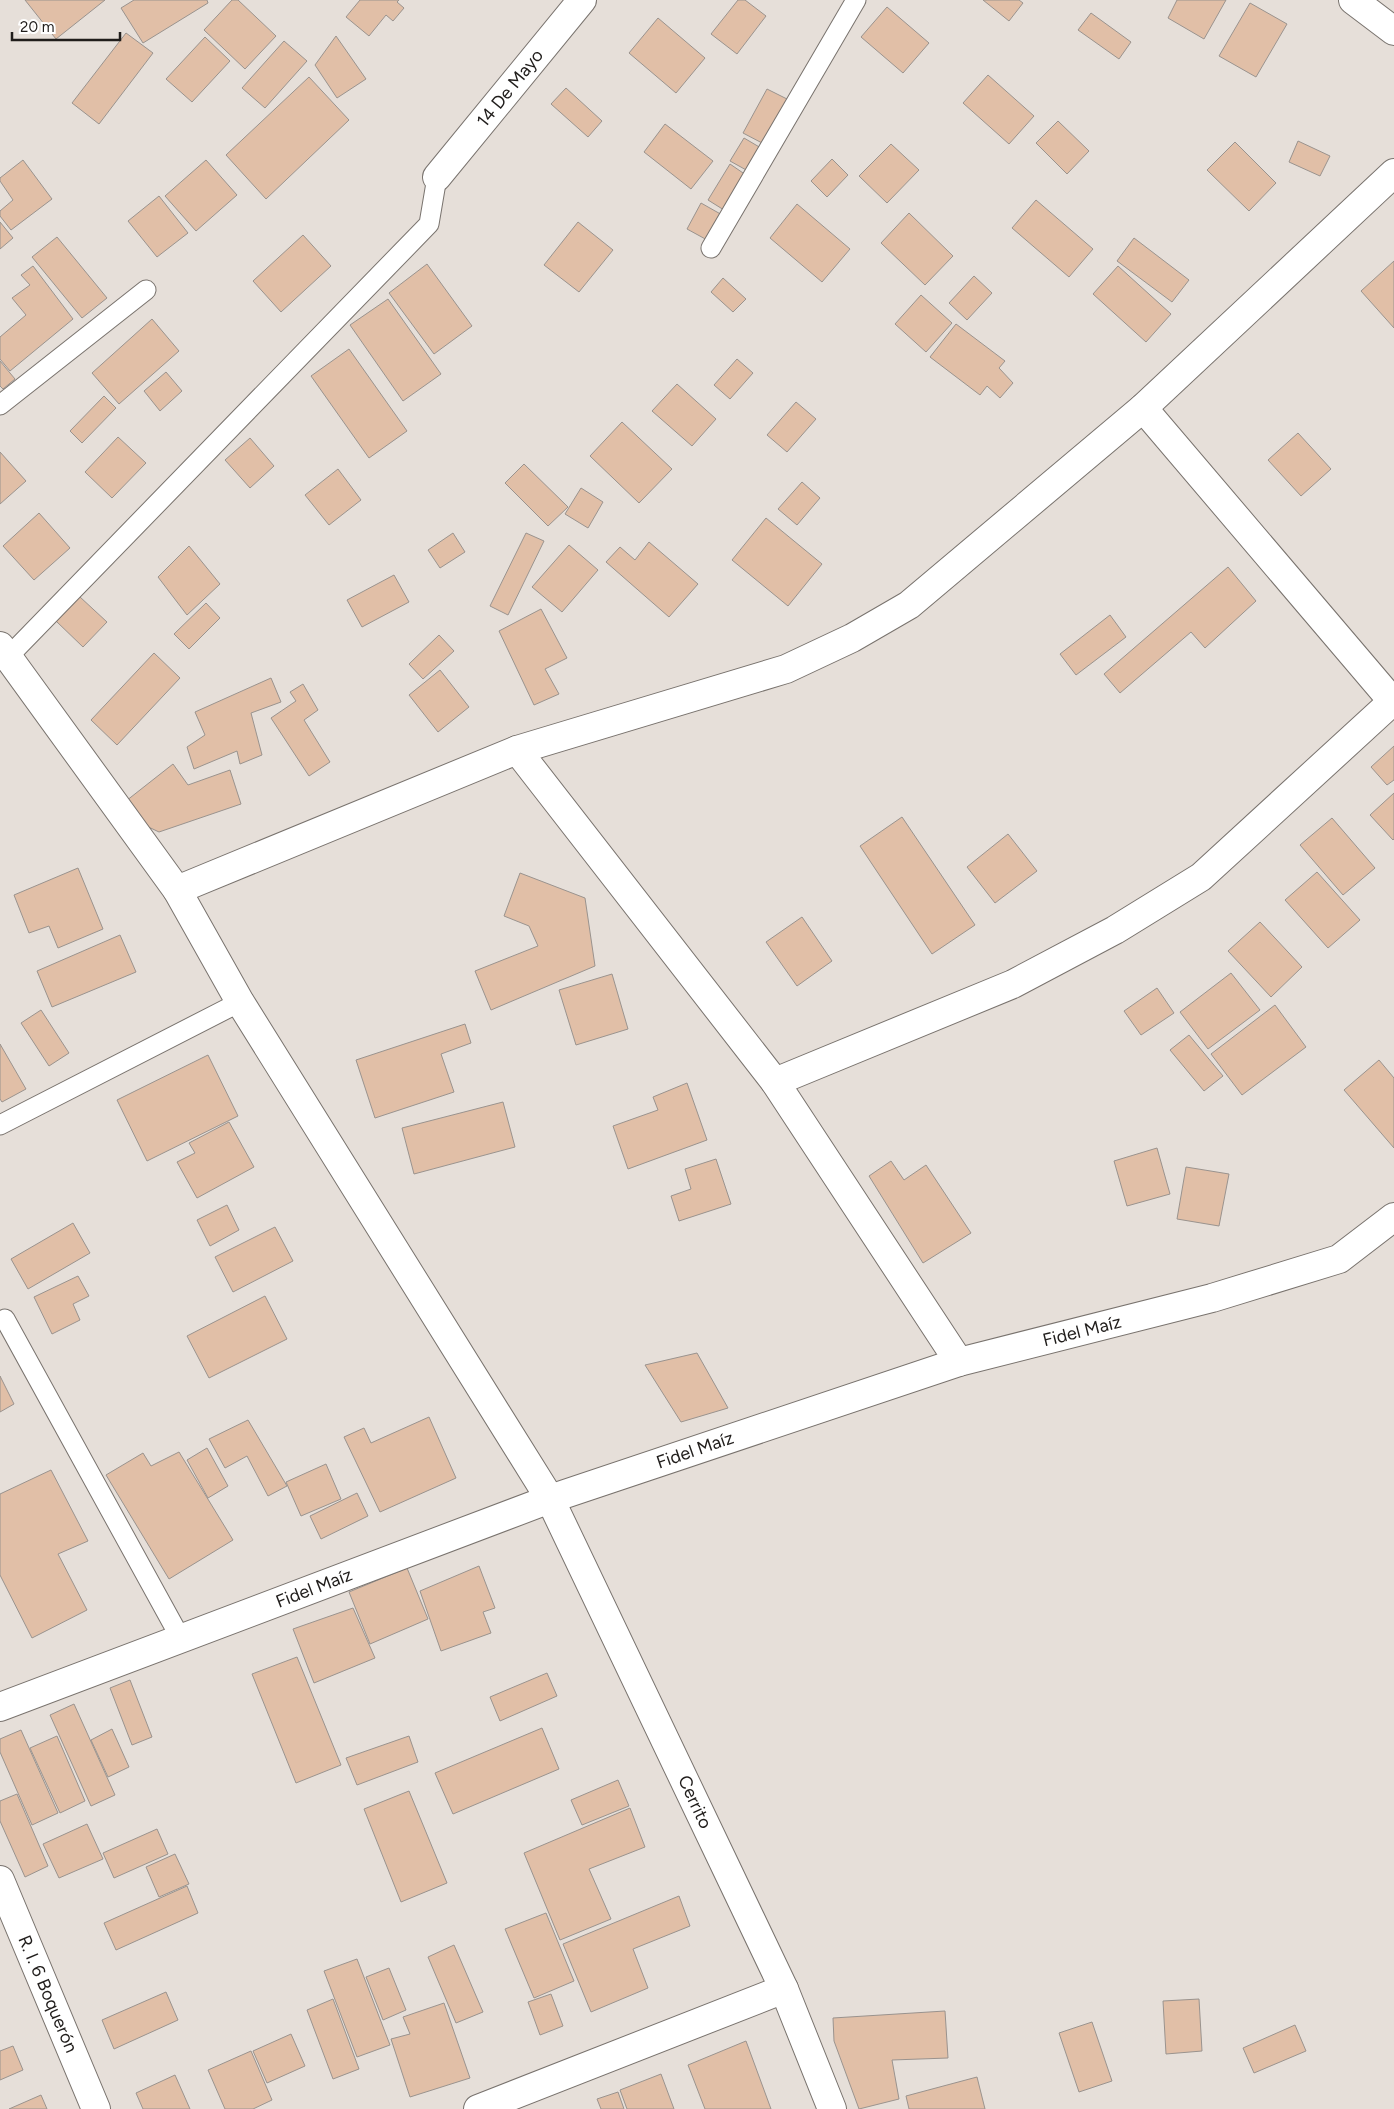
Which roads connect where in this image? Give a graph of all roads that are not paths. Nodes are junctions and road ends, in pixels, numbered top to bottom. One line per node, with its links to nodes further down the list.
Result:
1 (582, 0): 6 (street, 14 De Mayo)
2 (856, 0): 7 (lane)
3 (1353, 0): 4 (street)
4 (1394, 31)
5 (1394, 173): 10 (street)
6 (438, 177): 11 (lane)
7 (711, 248)
8 (146, 290): 9 (lane)
9 (0, 405)
10 (1142, 408): 12 (street); 13 (street)
11 (4, 652): 14 (street, Cerrito)
12 (1394, 701): 16 (street)
13 (517, 750): 14 (street); 16 (street)
14 (177, 890): 15 (street, Cerrito)
15 (240, 1002): 17 (lane); 21 (street, Cerrito)
16 (775, 1082): 20 (street)
17 (0, 1125)
18 (1394, 1217): 20 (street, Fidel Maíz)
19 (6, 1319): 22 (lane)
20 (959, 1362): 21 (street, Fidel Maíz)
21 (550, 1499): 22 (street, Fidel Maíz); 25 (street, Cerrito)
22 (181, 1638): 23 (street, Fidel Maíz)
23 (0, 1707)
24 (0, 1880): 26 (street, R. I. 6 Boquerón)
25 (784, 1988): 27 (street); 28 (street, Cerrito)
26 (96, 2109)
27 (478, 2109)
28 (832, 2109)

